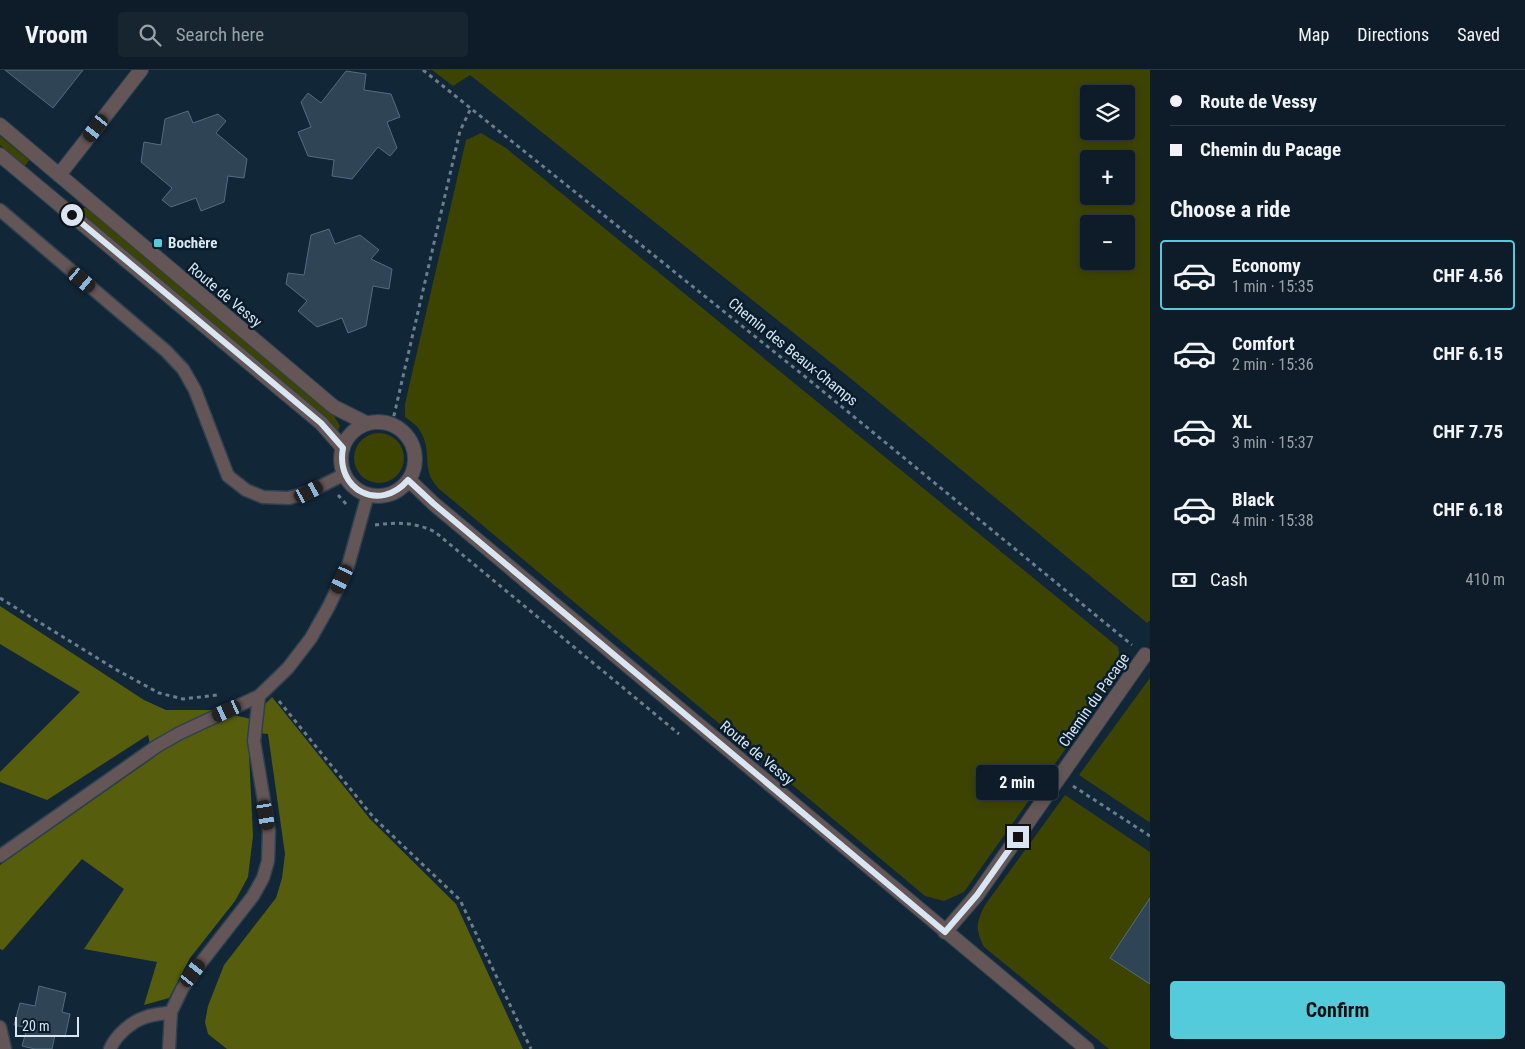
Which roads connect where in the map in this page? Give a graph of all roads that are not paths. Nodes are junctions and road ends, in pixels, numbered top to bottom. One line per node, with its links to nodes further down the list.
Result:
1 (141, 70): 4 (street)
2 (0, 125): 4 (street, Route de Vessy)
3 (0, 155): 5 (street)
4 (59, 174): 5 (street); 7 (street, Route de Vessy)
5 (45, 192): 8 (street)
6 (0, 210): 9 (lane)
7 (366, 423): 8 (street); 10 (street)
8 (343, 448): 9 (street)
9 (345, 474): 11 (street)
10 (408, 480): 11 (street); 15 (street, Route de Vessy)
11 (368, 494): 13 (lane)
12 (1146, 655): 15 (street, Chemin du Pacage)
13 (264, 692): 14 (lane); 16 (lane)
14 (0, 856)
15 (945, 932): 21 (street, Route de Vessy)
16 (171, 1012): 19 (lane); 20 (lane)
17 (1, 1033): 18 (lane)
18 (5, 1049)
19 (110, 1049)
20 (169, 1049)
21 (1087, 1049)

